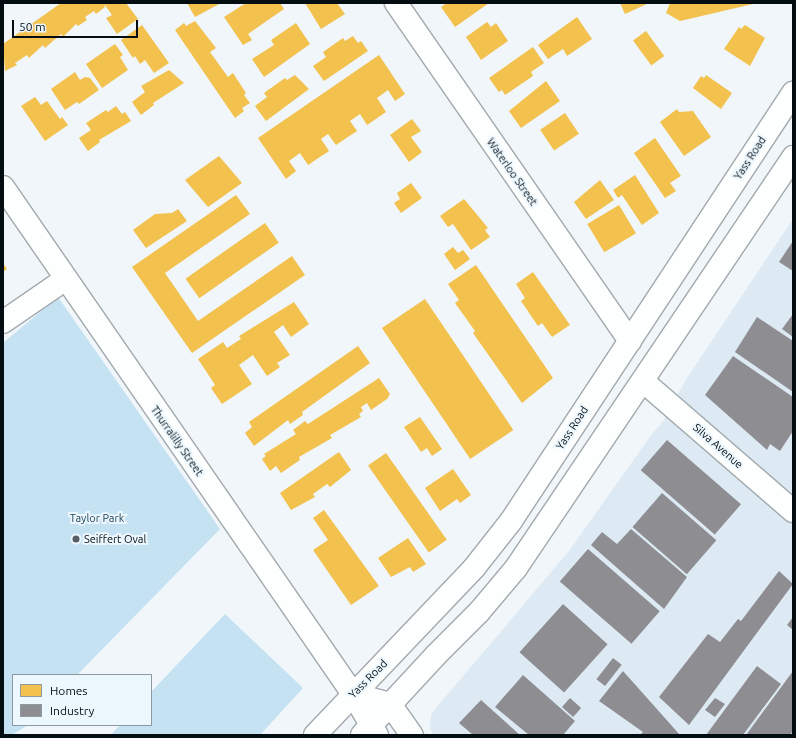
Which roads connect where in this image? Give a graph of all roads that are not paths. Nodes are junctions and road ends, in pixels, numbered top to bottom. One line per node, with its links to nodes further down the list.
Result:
1 (396, 3): 7 (main road, Waterloo Street)
2 (793, 93): 7 (main road, Yass Road)
3 (793, 157): 8 (main road)
4 (3, 187): 5 (main road, Thurralilly Street)
5 (64, 280): 6 (main road); 10 (main road, Thurralilly Street)
6 (3, 322)
7 (630, 341): 8 (main road, Waterloo Street); 10 (main road, Yass Road)
8 (644, 382): 9 (main road, Silva Avenue); 11 (main road)
9 (793, 511)
10 (353, 694): 11 (main road); 12 (main road, Thurralilly Street); 13 (main road, Yass Road)
11 (390, 704): 12 (main road); 14 (main road)
12 (370, 732)
13 (315, 735)
14 (412, 735)

